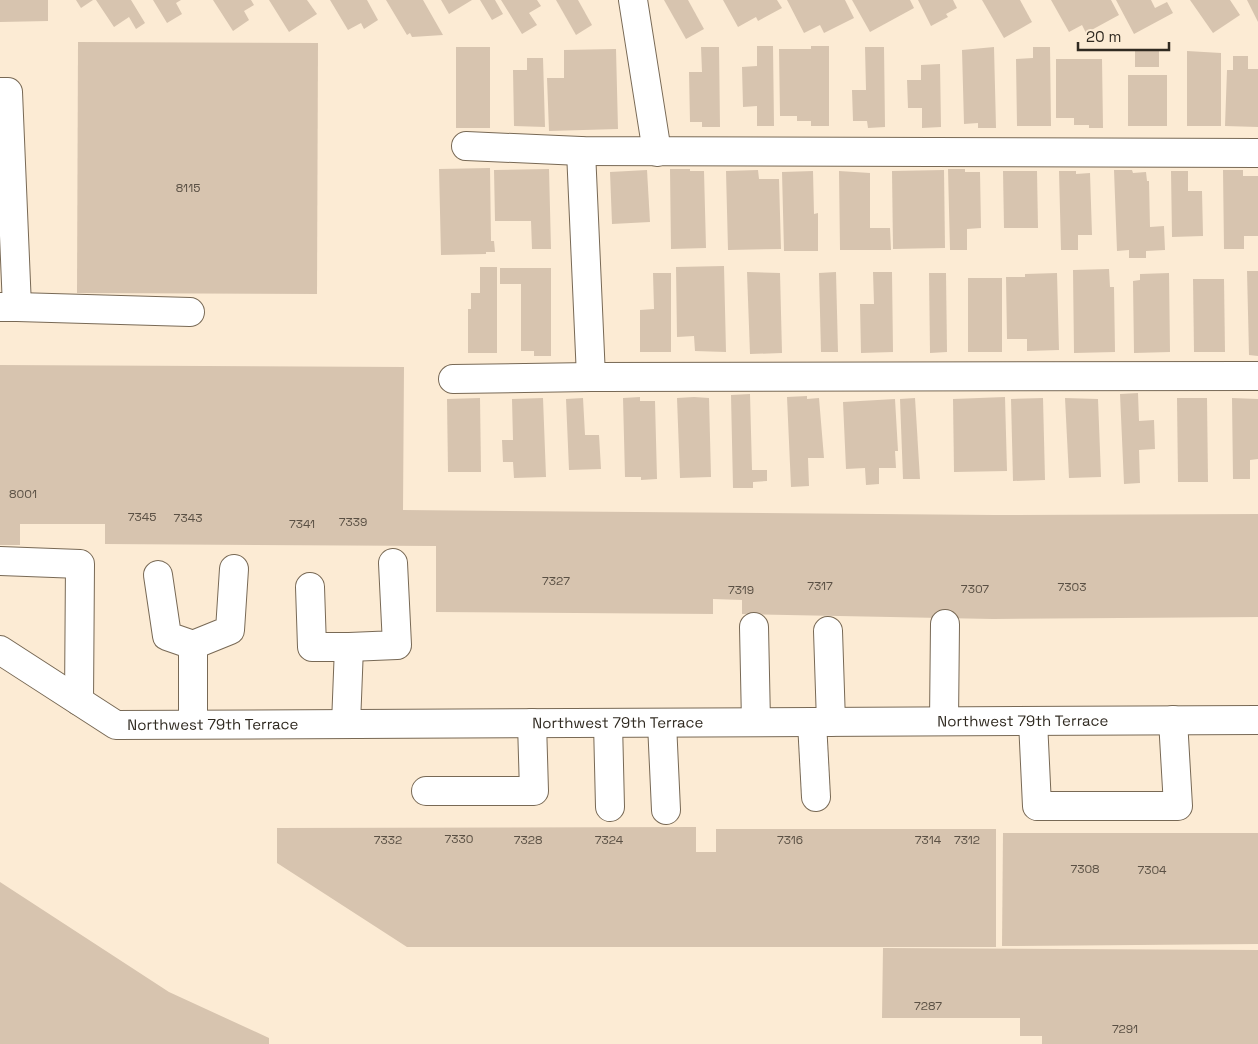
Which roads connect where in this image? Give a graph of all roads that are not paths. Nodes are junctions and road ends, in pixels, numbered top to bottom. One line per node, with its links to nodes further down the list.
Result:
1 (633, 0): 5 (street)
2 (0, 92): 7 (street)
3 (466, 146): 4 (street)
4 (581, 151): 5 (street); 10 (street)
5 (657, 152): 6 (street)
6 (1258, 153)
7 (9, 307): 8 (street)
8 (190, 312)
9 (1258, 376): 10 (street)
10 (591, 377): 11 (street)
11 (453, 379)
12 (0, 561): 23 (street)
13 (393, 562): 21 (street)
14 (234, 569): 20 (street)
15 (158, 575): 20 (street)
16 (310, 587): 21 (street)
17 (945, 624): 26 (street)
18 (754, 627): 28 (street)
19 (828, 631): 29 (street)
20 (193, 645): 33 (street)
21 (349, 647): 34 (street)
22 (0, 650): 23 (street, Northwest 79th Terrace)
23 (79, 701): 33 (street, Northwest 79th Terrace)
24 (1173, 720): 25 (street, Northwest 79th Terrace); 27 (street, Northwest 79th Terrace); 27 (street)
25 (1258, 720)
26 (944, 721): 27 (street, Northwest 79th Terrace); 29 (street, Northwest 79th Terrace)
27 (1033, 721)
28 (756, 722): 29 (street, Northwest 79th Terrace); 32 (street, Northwest 79th Terrace)
29 (822, 722): 36 (street)
30 (532, 723): 31 (street, Northwest 79th Terrace); 34 (street, Northwest 79th Terrace); 35 (street)
31 (608, 723): 32 (street, Northwest 79th Terrace); 37 (street)
32 (662, 723): 38 (street)
33 (193, 724): 34 (street, Northwest 79th Terrace)
34 (346, 724)
35 (426, 791)
36 (816, 797)
37 (610, 806)
38 (666, 810)

